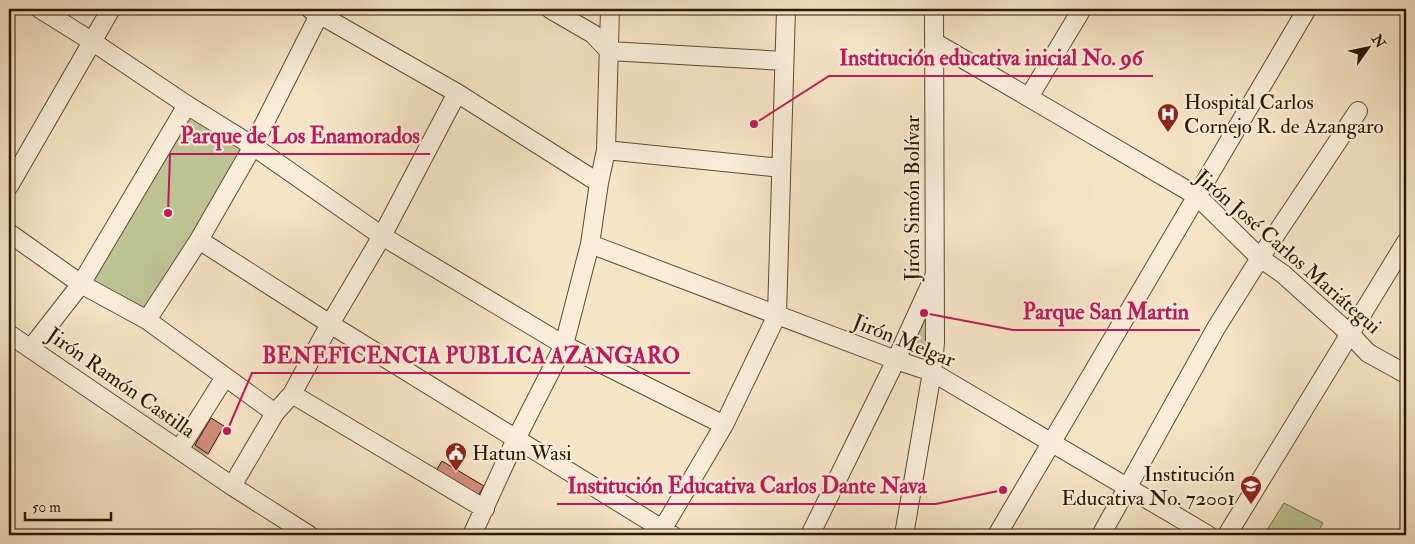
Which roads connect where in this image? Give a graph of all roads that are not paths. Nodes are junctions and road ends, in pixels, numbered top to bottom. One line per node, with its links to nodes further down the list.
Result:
1 (40, 9): 10 (street)
2 (111, 9): 10 (street)
3 (550, 9): 12 (street)
4 (610, 9): 12 (street)
5 (786, 9): 13 (street)
6 (934, 9): 11 (street, Jirón Simón Bolívar)
7 (1082, 9): 15 (street)
8 (1307, 9): 23 (street)
9 (317, 11): 14 (street); 18 (street)
10 (93, 42): 16 (street); 22 (street)
11 (934, 42): 15 (street, Jirón José Carlos Mariátegui); 30 (street, Jirón Simón Bolívar)
12 (609, 51): 13 (street); 19 (street)
13 (784, 61): 20 (street)
14 (458, 93): 21 (street); 25 (street)
15 (1029, 97): 23 (street, Jirón José Carlos Mariátegui)
16 (187, 105): 18 (street); 31 (street)
17 (1358, 111): 29 (street)
18 (253, 146): 25 (street); 26 (street)
19 (606, 150): 20 (street); 21 (street)
20 (781, 168): 32 (street)
21 (599, 183): 28 (street)
22 (9, 186)
23 (1197, 196): 29 (street, Jirón José Carlos Mariátegui); 47 (street)
24 (9, 233): 31 (street)
25 (382, 236): 34 (street); 37 (street)
26 (199, 240): 33 (street); 34 (street)
27 (1406, 242): 36 (street)
28 (590, 244): 32 (street, Jirón Melgar); 37 (street)
29 (1260, 258): 36 (street, Jirón José Carlos Mariátegui); 50 (street)
30 (936, 272): 39 (street); 40 (street, Jirón Simón Bolívar)
31 (81, 284): 33 (street); 38 (street)
32 (777, 315): 39 (street, Jirón Melgar); 45 (street)
33 (147, 320): 42 (street)
34 (330, 324): 43 (street); 46 (street)
35 (9, 334): 38 (street, Jirón Ramón Castilla)
36 (1350, 334): 41 (street, Jirón José Carlos Mariátegui); 60 (street)
37 (564, 345): 45 (street); 46 (street)
38 (32, 348): 48 (street, Jirón Ramón Castilla)
39 (896, 360): 40 (street, Jirón Melgar); 55 (street)
40 (932, 372): 47 (street, Jirón Melgar); 56 (street, Jirón Simón Bolívar)
41 (1406, 374)
42 (225, 377): 44 (street); 48 (street)
43 (292, 394): 44 (street); 51 (street)
44 (275, 413): 49 (street)
45 (724, 425): 52 (street)
46 (516, 439): 51 (street); 52 (street)
47 (1052, 442): 50 (street, Jirón Melgar); 57 (street)
48 (179, 450): 49 (street, Jirón Ramón Castilla)
49 (232, 486): 53 (street, Jirón Ramón Castilla)
50 (1127, 487): 58 (street); 59 (street, Jirón Melgar)
51 (486, 509): 54 (street)
52 (664, 533)
53 (308, 535)
54 (472, 535)
55 (810, 535)
56 (904, 535)
57 (997, 535)
58 (1101, 535)
59 (1208, 535)
60 (1227, 535)

